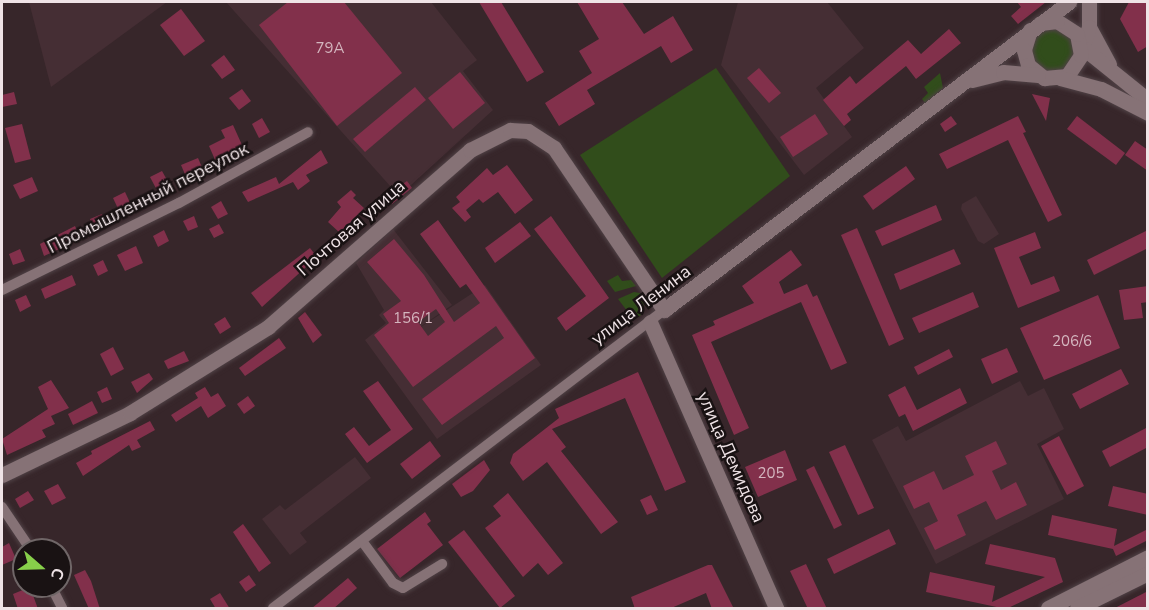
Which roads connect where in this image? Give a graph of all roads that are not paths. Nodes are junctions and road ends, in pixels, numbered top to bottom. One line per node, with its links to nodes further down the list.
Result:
1 (1070, 2): 3 (main road, улица Ленина)
2 (1089, 2): 4 (main road)
3 (1035, 27): 5 (main road); 7 (main road); 9 (main road, улица Ленина)
4 (1089, 27): 5 (main road); 6 (main road)
5 (1082, 47): 6 (main road); 8 (main road)
6 (1112, 69): 10 (main road)
7 (1038, 75): 8 (main road); 9 (main road)
8 (1060, 78): 11 (main road)
9 (960, 83): 14 (main road, улица Ленина)
10 (1148, 100)
11 (1148, 113)
12 (308, 132): 13 (street, Промышленный переулок)
13 (2, 290)
14 (664, 310): 15 (street, улица Ленина); 16 (main road, Почтовая улица)
15 (651, 322): 19 (street, улица Ленина); 24 (main road, улица Демидова)
16 (2, 475)
17 (2, 507): 18 (street)
18 (23, 538)
19 (362, 541): 21 (street); 23 (street, улица Ленина)
20 (1148, 558): 25 (main road)
21 (442, 564)
22 (1148, 573): 26 (main road)
23 (273, 609)
24 (776, 609)
25 (1048, 609)
26 (1077, 609)

